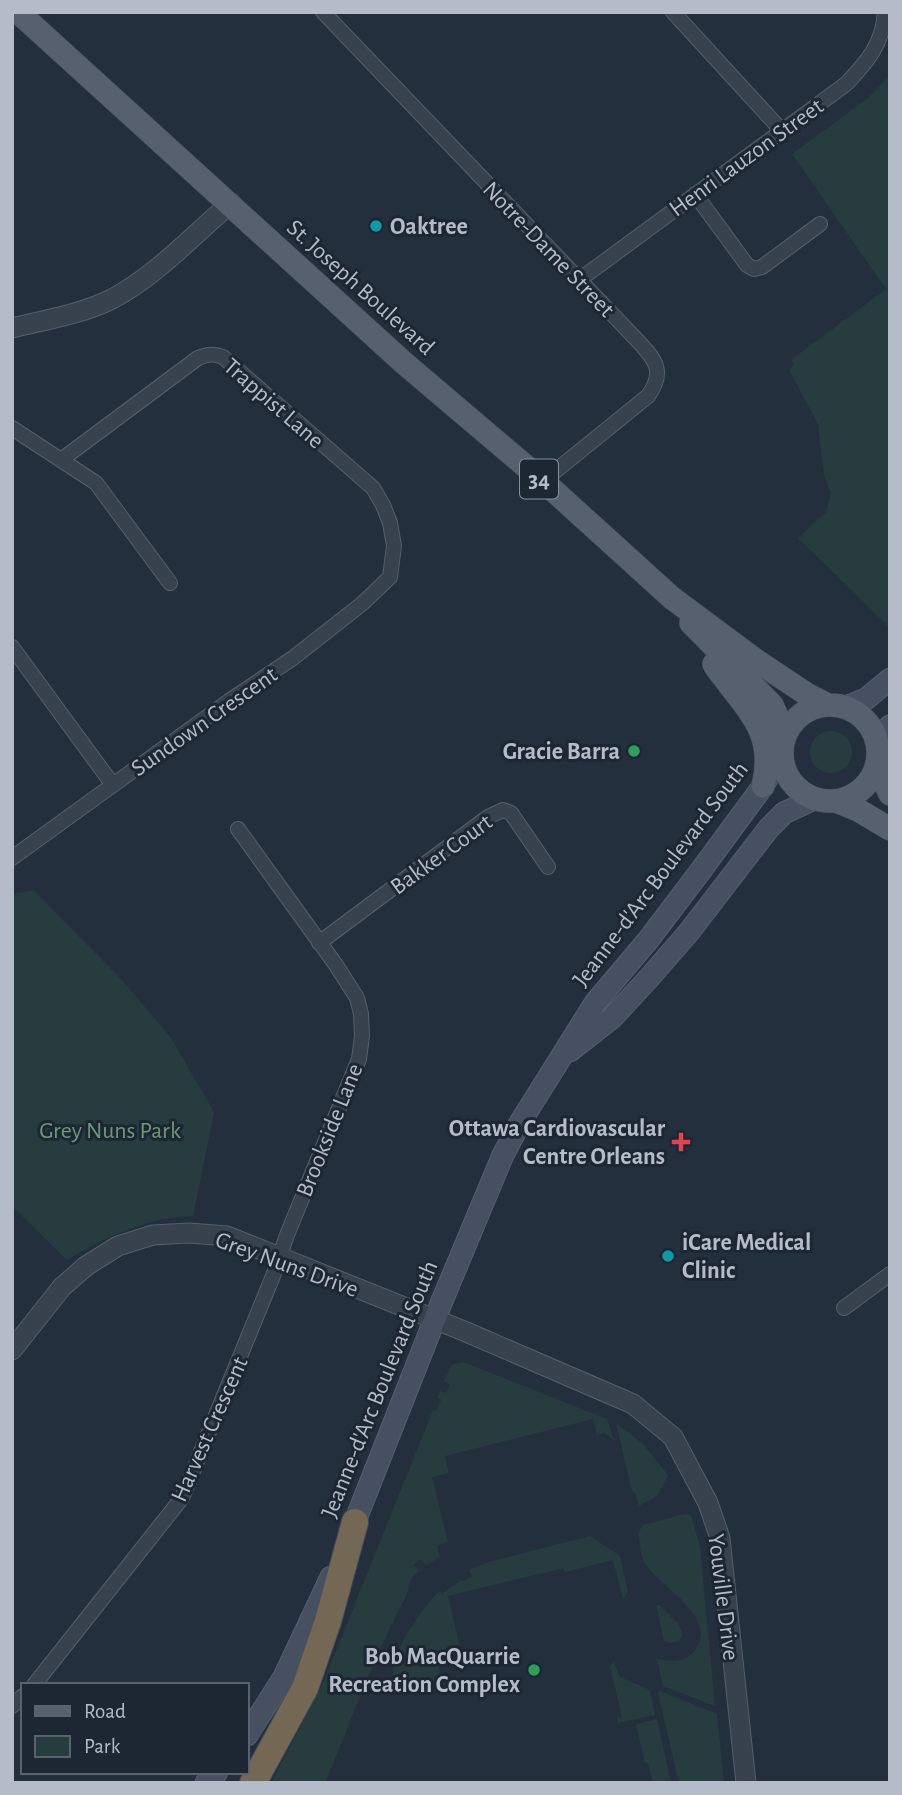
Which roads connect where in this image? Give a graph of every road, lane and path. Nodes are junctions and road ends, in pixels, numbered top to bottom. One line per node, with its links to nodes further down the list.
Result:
1 (18, 12): 7 (main road, St. Joseph Boulevard / 34)
2 (323, 12): 9 (street, Notre-Dame Street)
3 (673, 12): 5 (street)
4 (885, 12): 5 (street, Henri Lauzon Street)
5 (782, 131): 6 (street, Henri Lauzon Street)
6 (695, 194): 8 (street); 9 (street, Henri Lauzon Street)
7 (230, 204): 10 (street); 13 (main road, St. Joseph Boulevard / 34)
8 (820, 224)
9 (579, 280): 13 (street, Notre-Dame Street)
10 (12, 328)
11 (12, 428): 12 (street)
12 (61, 460): 14 (street, Trappist Lane); 15 (street)
13 (543, 481): 16 (main road, St. Joseph Boulevard / 34)
14 (390, 577): 24 (street, Sundown Crescent)
15 (170, 583)
16 (672, 598): 17 (main road, St. Joseph Boulevard / 34); 20 (main road, St. Joseph Boulevard / 34)
17 (698, 633): 22 (main road, St. Joseph Boulevard / 34); 25 (main road)
18 (12, 647): 24 (street)
19 (890, 679): 20 (main road)
20 (837, 706): 22 (main road); 23 (main road, 34)
21 (890, 726): 23 (main road)
22 (783, 744): 25 (main road, Jeanne-d'Arc Boulevard South); 27 (main road, 34)
23 (877, 758): 26 (main road, 34); 27 (main road)
24 (113, 785): 30 (street, Sundown Crescent)
25 (763, 786): 33 (main road, Jeanne-d'Arc Boulevard South)
26 (890, 794)
27 (825, 800): 29 (main road, 34); 33 (main road, Jeanne-d'Arc Boulevard South)
28 (238, 829): 32 (street, Brookside Lane)
29 (890, 829)
30 (12, 858)
31 (548, 867): 32 (street, Bakker Court)
32 (319, 943): 34 (street, Brookside Lane)
33 (557, 1061): 37 (main road, Jeanne-d'Arc Boulevard South)
34 (279, 1256): 37 (street, Grey Nuns Drive); 38 (street, Grey Nuns Drive); 40 (street, Harvest Crescent)
35 (890, 1274): 36 (street)
36 (845, 1308)
37 (434, 1320): 39 (main road, Jeanne-d'Arc Boulevard South); 43 (street, Youville Drive)
38 (12, 1350)
39 (355, 1522): 41 (main road, Jeanne-d'Arc Boulevard South); 42 (highway)
40 (36, 1683)
41 (248, 1733)
42 (253, 1783)
43 (746, 1783)

